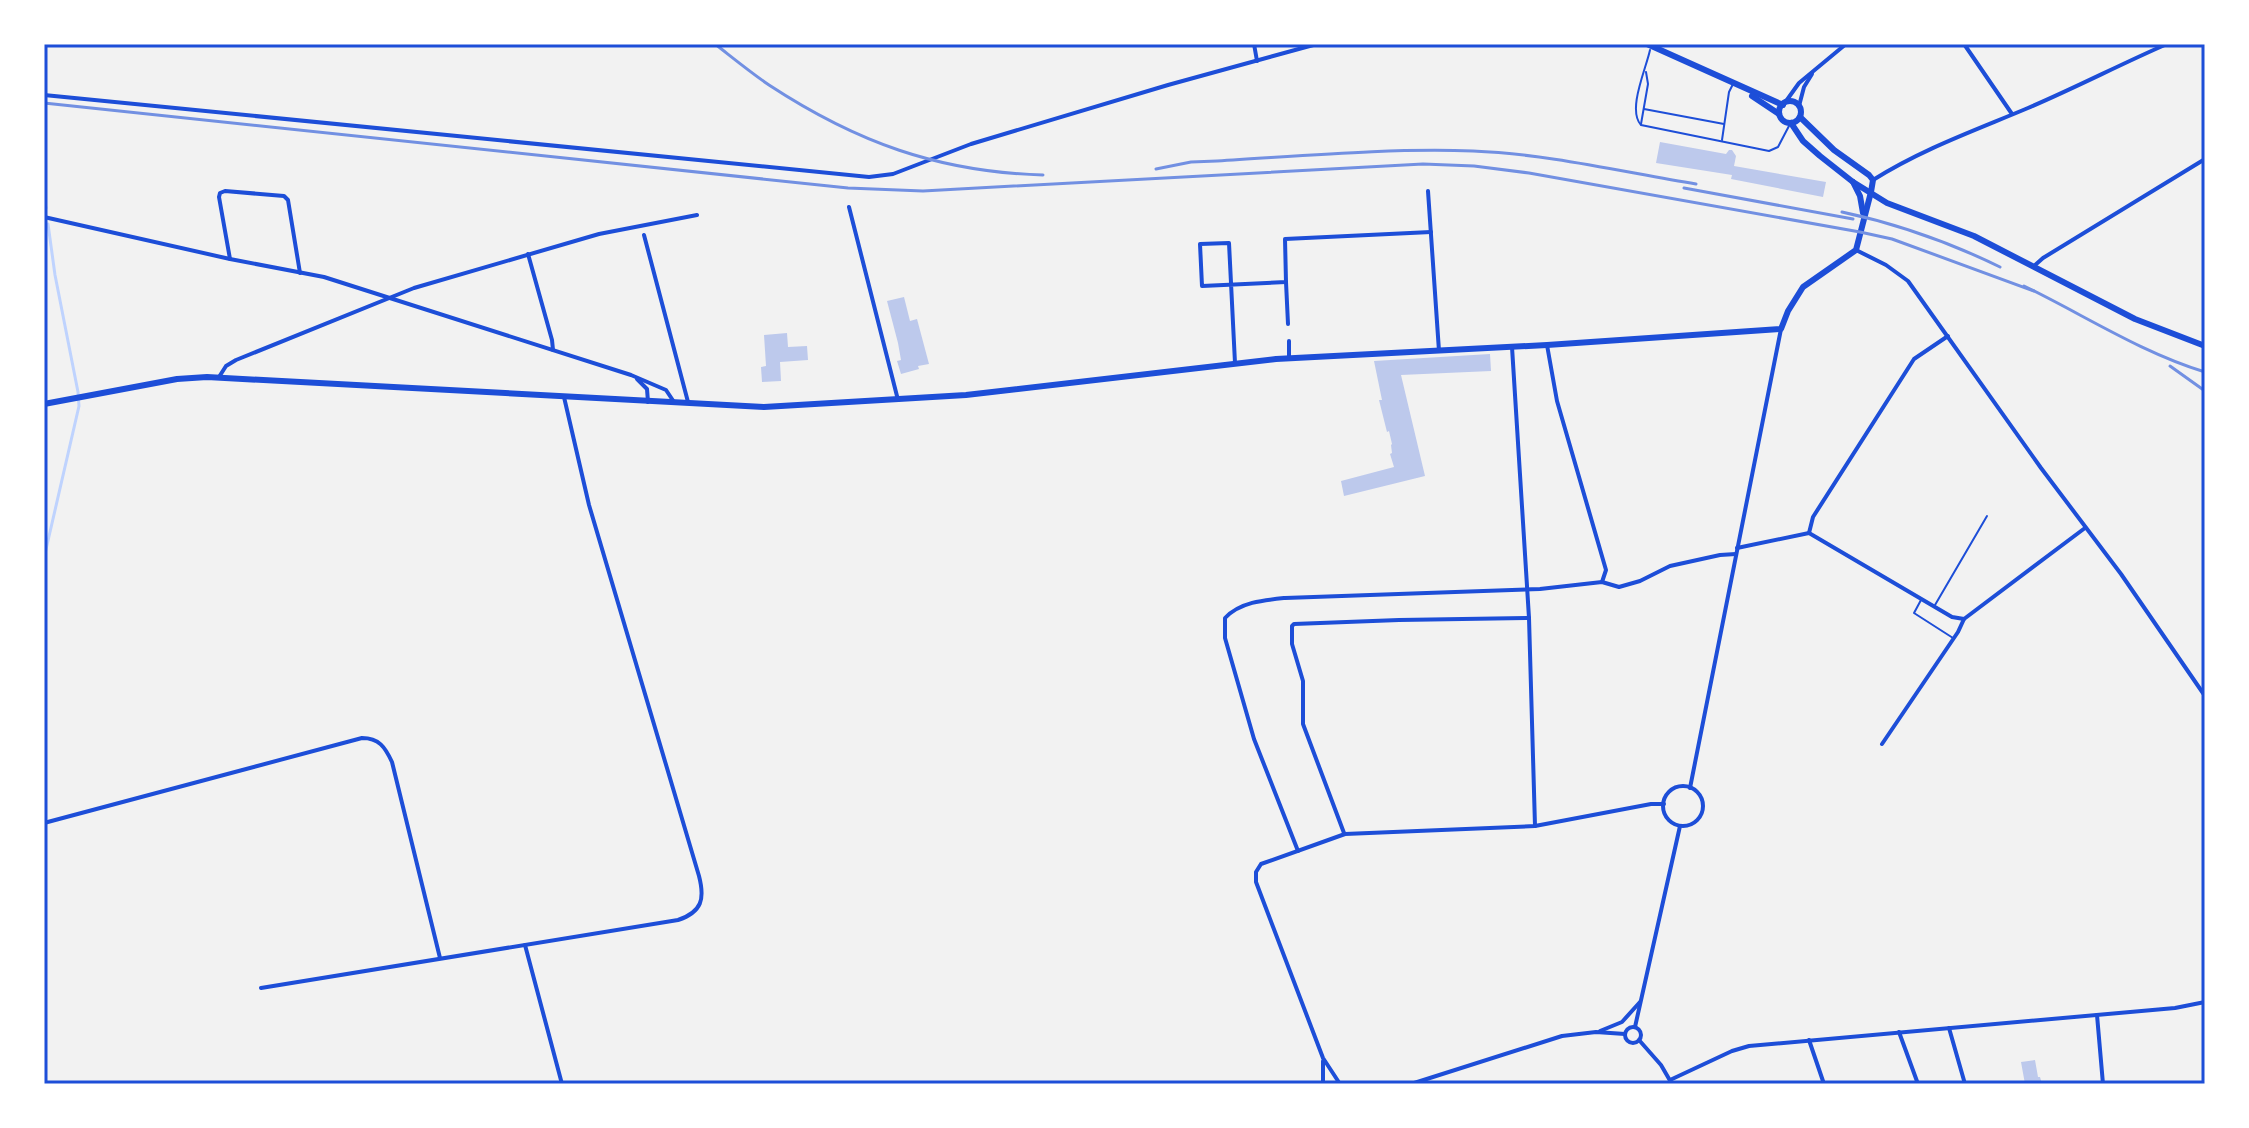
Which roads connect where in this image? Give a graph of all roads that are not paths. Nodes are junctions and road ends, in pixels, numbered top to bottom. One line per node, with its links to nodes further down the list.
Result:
1 (1254, 44): 7 (street)
2 (1317, 44): 7 (street)
3 (1846, 44): 9 (street)
4 (1964, 44): 16 (street)
5 (2167, 44): 16 (street)
6 (1649, 45): 8 (lane); 10 (street)
7 (1257, 61): 11 (street)
8 (1646, 70): 14 (lane); 20 (lane)
9 (1813, 72): 12 (street); 13 (street)
10 (1736, 86): 12 (street); 15 (street); 19 (lane)
11 (44, 95)
12 (1783, 104): 13 (street); 15 (street)
13 (1799, 106): 17 (street)
14 (1644, 109): 19 (lane); 20 (lane)
15 (1779, 114): 18 (street)
16 (2012, 114): 23 (street)
17 (1800, 117): 18 (street); 23 (street)
18 (1791, 123): 21 (lane); 24 (street)
19 (1724, 124): 21 (lane)
20 (1641, 125): 21 (lane)
21 (1722, 141)
22 (2205, 159): 36 (street)
23 (1873, 180): 26 (street)
24 (1853, 182): 26 (street); 29 (street)
25 (1428, 191): 31 (street)
26 (1871, 192): 29 (street); 36 (street)
27 (849, 207): 55 (street)
28 (697, 215): 34 (street)
29 (1863, 216): 33 (street)
30 (44, 217): 35 (street)
31 (1431, 232): 38 (street); 49 (street)
32 (644, 235): 59 (street)
33 (1856, 250): 42 (street); 43 (street)
34 (528, 254): 40 (street); 48 (street)
35 (230, 259): 37 (street); 37 (street)
36 (2034, 267): 46 (street)
37 (300, 273): 40 (street)
38 (1286, 282): 39 (street); 41 (street)
39 (1232, 285): 39 (street); 51 (street)
40 (387, 298): 48 (street); 52 (street)
41 (1288, 324)
42 (1781, 329): 45 (street); 63 (street)
43 (1948, 336): 61 (street); 62 (street)
44 (1289, 341): 50 (street)
45 (1547, 345): 47 (street); 64 (street)
46 (2205, 346)
47 (1512, 347): 49 (street); 65 (street)
48 (553, 350): 53 (street)
49 (1439, 351): 50 (street)
50 (1289, 359): 51 (street)
51 (1235, 363): 55 (street)
52 (219, 377): 54 (street); 58 (street)
53 (636, 377): 56 (street); 57 (street)
54 (564, 397): 56 (street); 80 (street)
55 (898, 400): 59 (street)
56 (648, 402): 57 (street)
57 (674, 403): 59 (street)
58 (44, 404)
59 (688, 404)
60 (1987, 516): 67 (lane)
61 (2085, 528): 69 (street); 71 (street)
62 (1809, 533): 63 (street); 66 (street)
63 (1736, 551): 64 (street); 73 (street)
64 (1602, 582): 65 (street)
65 (1527, 589): 68 (street); 79 (street)
66 (1922, 599): 67 (street); 70 (lane)
67 (1935, 606): 69 (street)
68 (1529, 618): 76 (street); 78 (street)
69 (1964, 619): 70 (street)
70 (1953, 639): 72 (street)
71 (2205, 696)
72 (1882, 744)
73 (1690, 788): 74 (street); 77 (street)
74 (1664, 804): 76 (street); 77 (street)
75 (44, 823): 81 (street)
76 (1535, 826): 78 (street)
77 (1680, 826): 83 (street)
78 (1345, 834): 79 (street)
79 (1298, 851): 93 (street)
80 (525, 945): 81 (street); 96 (street)
81 (440, 958): 82 (street)
82 (261, 988)
83 (1642, 1000): 86 (street); 88 (street)
84 (2205, 1002): 85 (street)
85 (2097, 1015): 87 (street); 102 (street)
86 (1635, 1027): 90 (street); 91 (street)
87 (1949, 1028): 89 (street); 101 (street)
88 (1596, 1032): 90 (street); 98 (street)
89 (1899, 1032): 92 (street); 100 (street)
90 (1625, 1034): 91 (street)
91 (1639, 1040): 94 (street)
92 (1809, 1040): 94 (street); 99 (street)
93 (1323, 1058): 95 (street); 97 (street)
94 (1671, 1082)
95 (1338, 1083)
96 (560, 1084)
97 (1323, 1084)
98 (1411, 1084)
99 (1824, 1084)
100 (1918, 1084)
101 (1965, 1084)
102 (2103, 1084)

